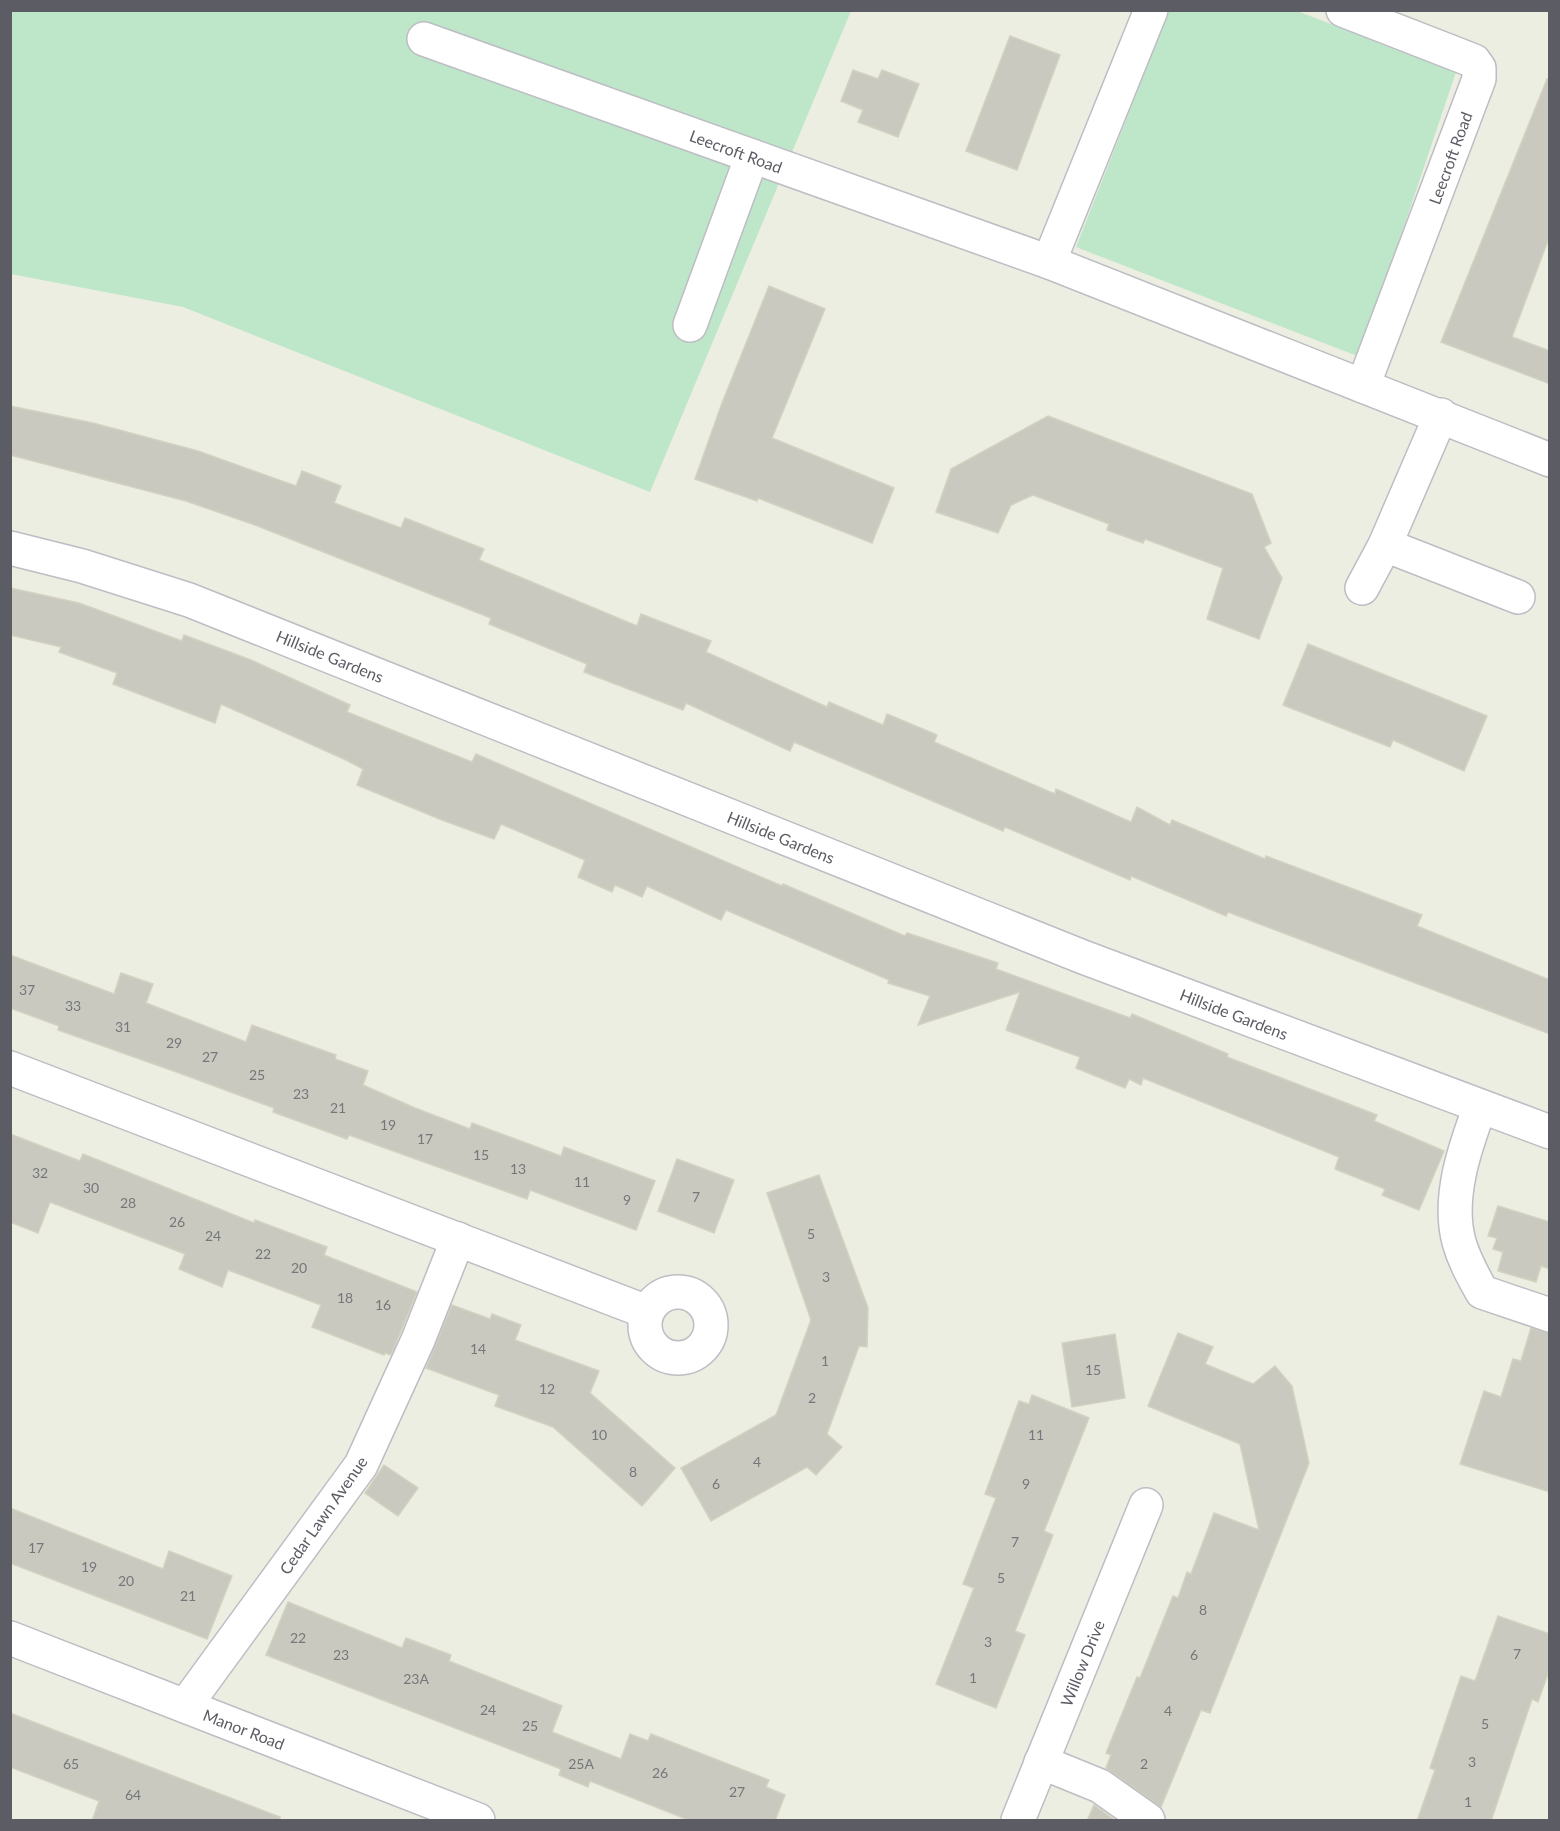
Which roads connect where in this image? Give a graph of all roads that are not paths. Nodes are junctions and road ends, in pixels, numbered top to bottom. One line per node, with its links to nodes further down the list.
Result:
1 (1151, 10): 5 (street)
2 (1343, 10): 7 (street, Leecroft Road)
3 (424, 39): 4 (street, Leecroft Road)
4 (752, 156): 5 (street, Leecroft Road); 6 (street)
5 (1048, 262): 7 (street, Leecroft Road)
6 (690, 325)
7 (1363, 386): 8 (street, Leecroft Road)
8 (1441, 415): 9 (street, Leecroft Road); 10 (street)
9 (1550, 460)
10 (1385, 545): 12 (street); 13 (street)
11 (10, 548): 15 (street, Hillside Gardens)
12 (1362, 588)
13 (1518, 597)
14 (10, 1068): 17 (street)
15 (1480, 1107): 16 (street, Hillside Gardens); 19 (street)
16 (1550, 1132)
17 (458, 1239): 18 (street); 22 (street, Cedar Lawn Avenue)
18 (647, 1312)
19 (1550, 1315)
20 (1146, 1505): 23 (street, Willow Drive)
21 (10, 1638): 22 (street, Manor Road)
22 (185, 1706): 24 (street, Manor Road)
23 (1041, 1762): 25 (street, Willow Drive); 26 (street)
24 (478, 1821)
25 (1018, 1821)
26 (1148, 1821)

